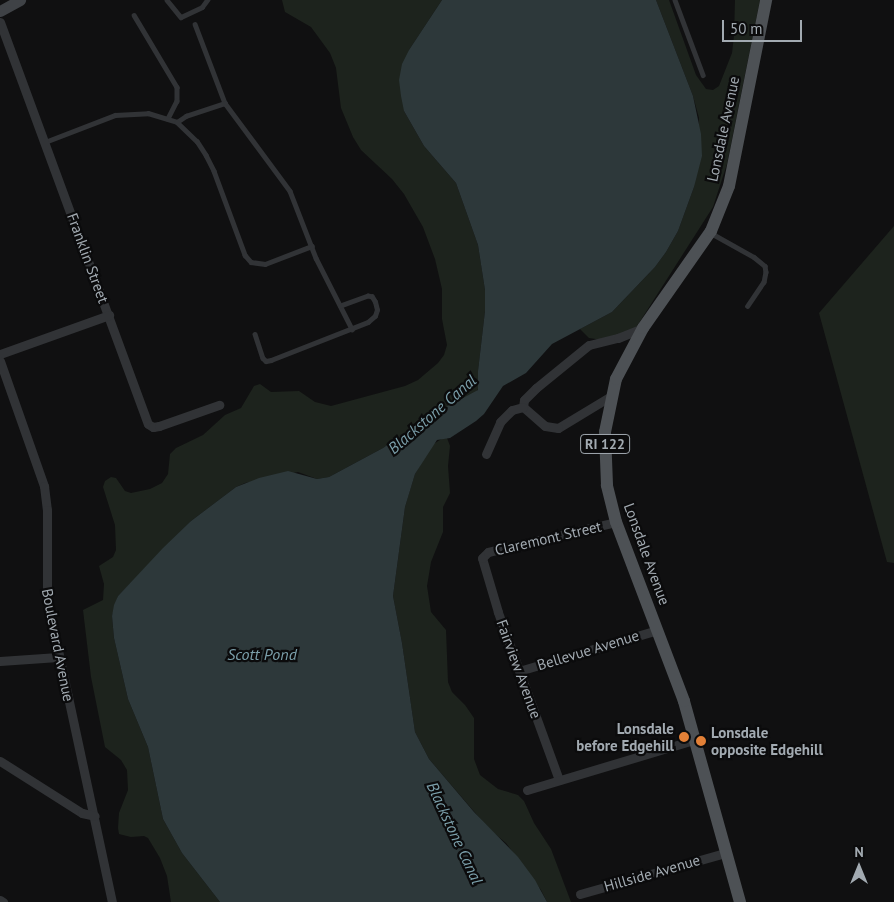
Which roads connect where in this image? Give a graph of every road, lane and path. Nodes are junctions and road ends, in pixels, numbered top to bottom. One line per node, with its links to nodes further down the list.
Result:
1 (18, 0): 6 (main road)
2 (168, 0): 3 (lane)
3 (206, 0)
4 (675, 0): 10 (lane)
5 (766, 0): 15 (main road, Lonsdale Avenue / RI 122)
6 (0, 12)
7 (134, 15): 12 (lane)
8 (0, 22): 14 (street, Franklin Street)
9 (195, 24): 11 (lane)
10 (703, 75)
11 (224, 103): 13 (lane); 16 (lane)
12 (168, 119): 13 (lane); 14 (lane)
13 (177, 122): 16 (lane)
14 (45, 142): 19 (street, Franklin Street)
15 (709, 233): 18 (lane); 20 (main road, Lonsdale Avenue / RI 122)
16 (312, 246): 17 (lane)
17 (341, 306): 21 (lane); 21 (lane)
18 (748, 306)
19 (108, 315): 23 (street); 26 (street, Franklin Street)
20 (643, 328): 25 (main road, Lonsdale Avenue / RI 122); 27 (street)
21 (352, 329): 22 (lane)
22 (255, 334)
23 (0, 354)
24 (0, 362): 32 (street, Boulevard Avenue)
25 (611, 396): 27 (street); 29 (main road, Lonsdale Avenue / RI 122)
26 (219, 405)
27 (523, 407): 28 (street)
28 (486, 454)
29 (616, 522): 30 (street, Claremont Street); 31 (main road, Lonsdale Avenue / RI 122)
30 (482, 558): 34 (street, Fairview Avenue)
31 (657, 630): 34 (street, Bellevue Avenue); 35 (main road, Lonsdale Avenue / RI 122)
32 (58, 657): 33 (street); 39 (street, Boulevard Avenue)
33 (0, 661)
34 (519, 671): 37 (street, Fairview Avenue)
35 (694, 740): 37 (street); 40 (main road, Lonsdale Avenue / RI 122)
36 (0, 761): 39 (street)
37 (559, 780): 38 (street)
38 (527, 790)
39 (95, 816): 44 (street, Boulevard Avenue)
40 (725, 853): 41 (street, Hillside Avenue); 45 (main road, Lonsdale Avenue / RI 122)
41 (580, 894)
42 (0, 900): 43 (street)
43 (3, 902)
44 (112, 902)
45 (740, 902)

